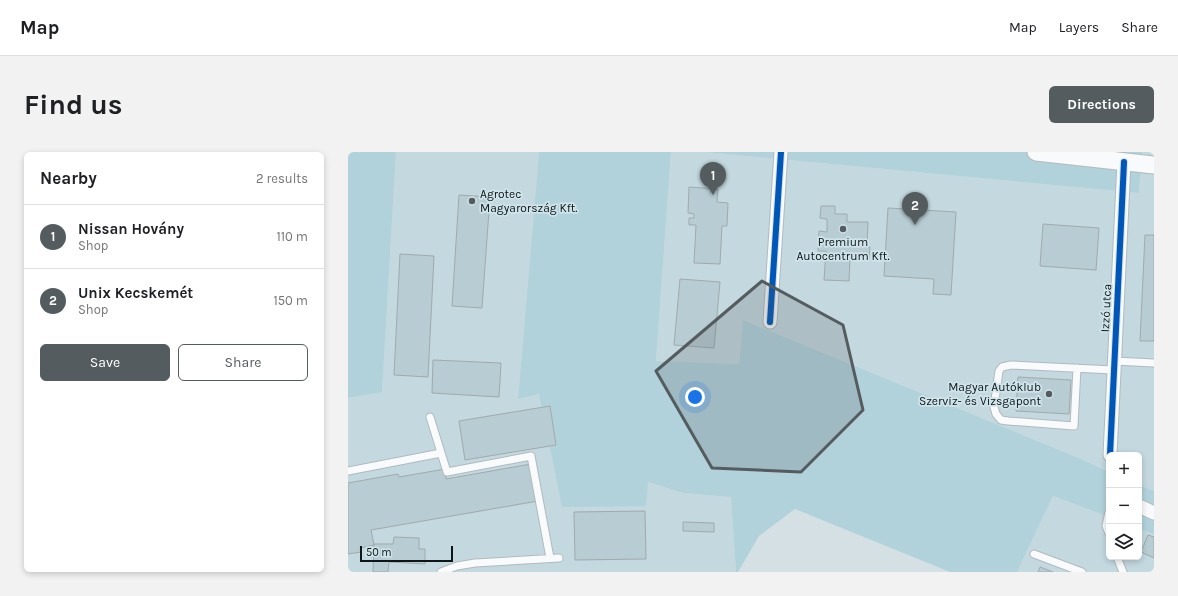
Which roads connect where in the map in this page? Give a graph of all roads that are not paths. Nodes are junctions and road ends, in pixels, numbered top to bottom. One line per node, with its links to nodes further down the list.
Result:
1 (781, 152): 5 (street)
2 (1036, 152): 3 (street)
3 (1124, 162): 4 (street); 7 (street, Izzó utca)
4 (1154, 165)
5 (770, 322)
6 (1154, 363): 7 (lane)
7 (1114, 365): 8 (lane); 10 (street, Izzó utca)
8 (1077, 368): 8 (lane)
9 (430, 417): 11 (lane)
10 (1110, 452)
11 (441, 453): 12 (lane); 16 (lane)
12 (348, 471)
13 (1142, 507): 14 (street)
14 (1154, 513)
15 (1034, 554): 20 (lane)
16 (550, 558): 17 (lane); 19 (lane)
17 (559, 558)
18 (1118, 560): 21 (lane)
19 (441, 572)
20 (1082, 572)
21 (1122, 572)

